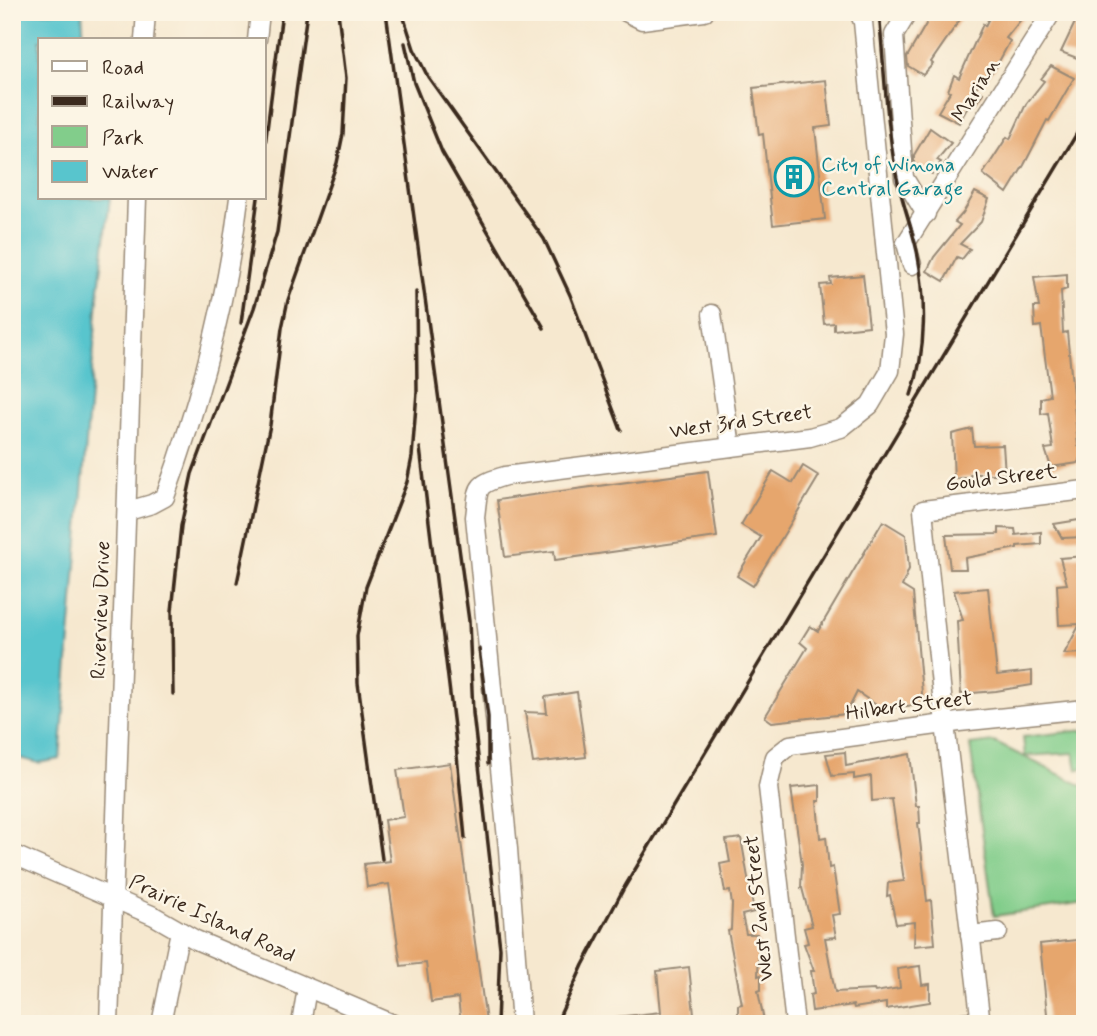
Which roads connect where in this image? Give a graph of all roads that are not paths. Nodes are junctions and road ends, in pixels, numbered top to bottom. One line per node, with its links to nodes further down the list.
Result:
1 (146, 12): 8 (street)
2 (260, 12): 9 (street)
3 (704, 12): 7 (street)
4 (859, 12): 15 (street, West 3rd Street)
5 (908, 12): 12 (street)
6 (1052, 12): 12 (street, Marian)
7 (634, 16)
8 (144, 38)
9 (257, 38)
10 (137, 200): 17 (street, Riverview Drive)
11 (239, 200): 17 (street)
12 (926, 214): 13 (street, Marian)
13 (912, 265)
14 (712, 314): 15 (street)
15 (731, 447): 32 (street, West 3rd Street)
16 (1085, 490): 19 (street, Gould Street)
17 (128, 510): 22 (street, Riverview Drive)
18 (1085, 709): 19 (street, Hilbert Street)
19 (945, 724): 20 (street, Hilbert Street); 25 (street)
20 (768, 787): 33 (street, West 2nd Street)
21 (12, 854): 22 (street, Prairie Island Road)
22 (113, 897): 23 (street, Prairie Island Road); 28 (street, Riverview Drive)
23 (180, 931): 26 (street, Prairie Island Road); 29 (street)
24 (998, 932): 25 (street)
25 (970, 935): 27 (street)
26 (307, 988): 30 (street); 31 (street, Prairie Island Road)
27 (980, 1022): 34 (street)
28 (109, 1024)
29 (161, 1024)
30 (301, 1024)
31 (393, 1024)
32 (521, 1024)
33 (795, 1024)
34 (948, 1024)

